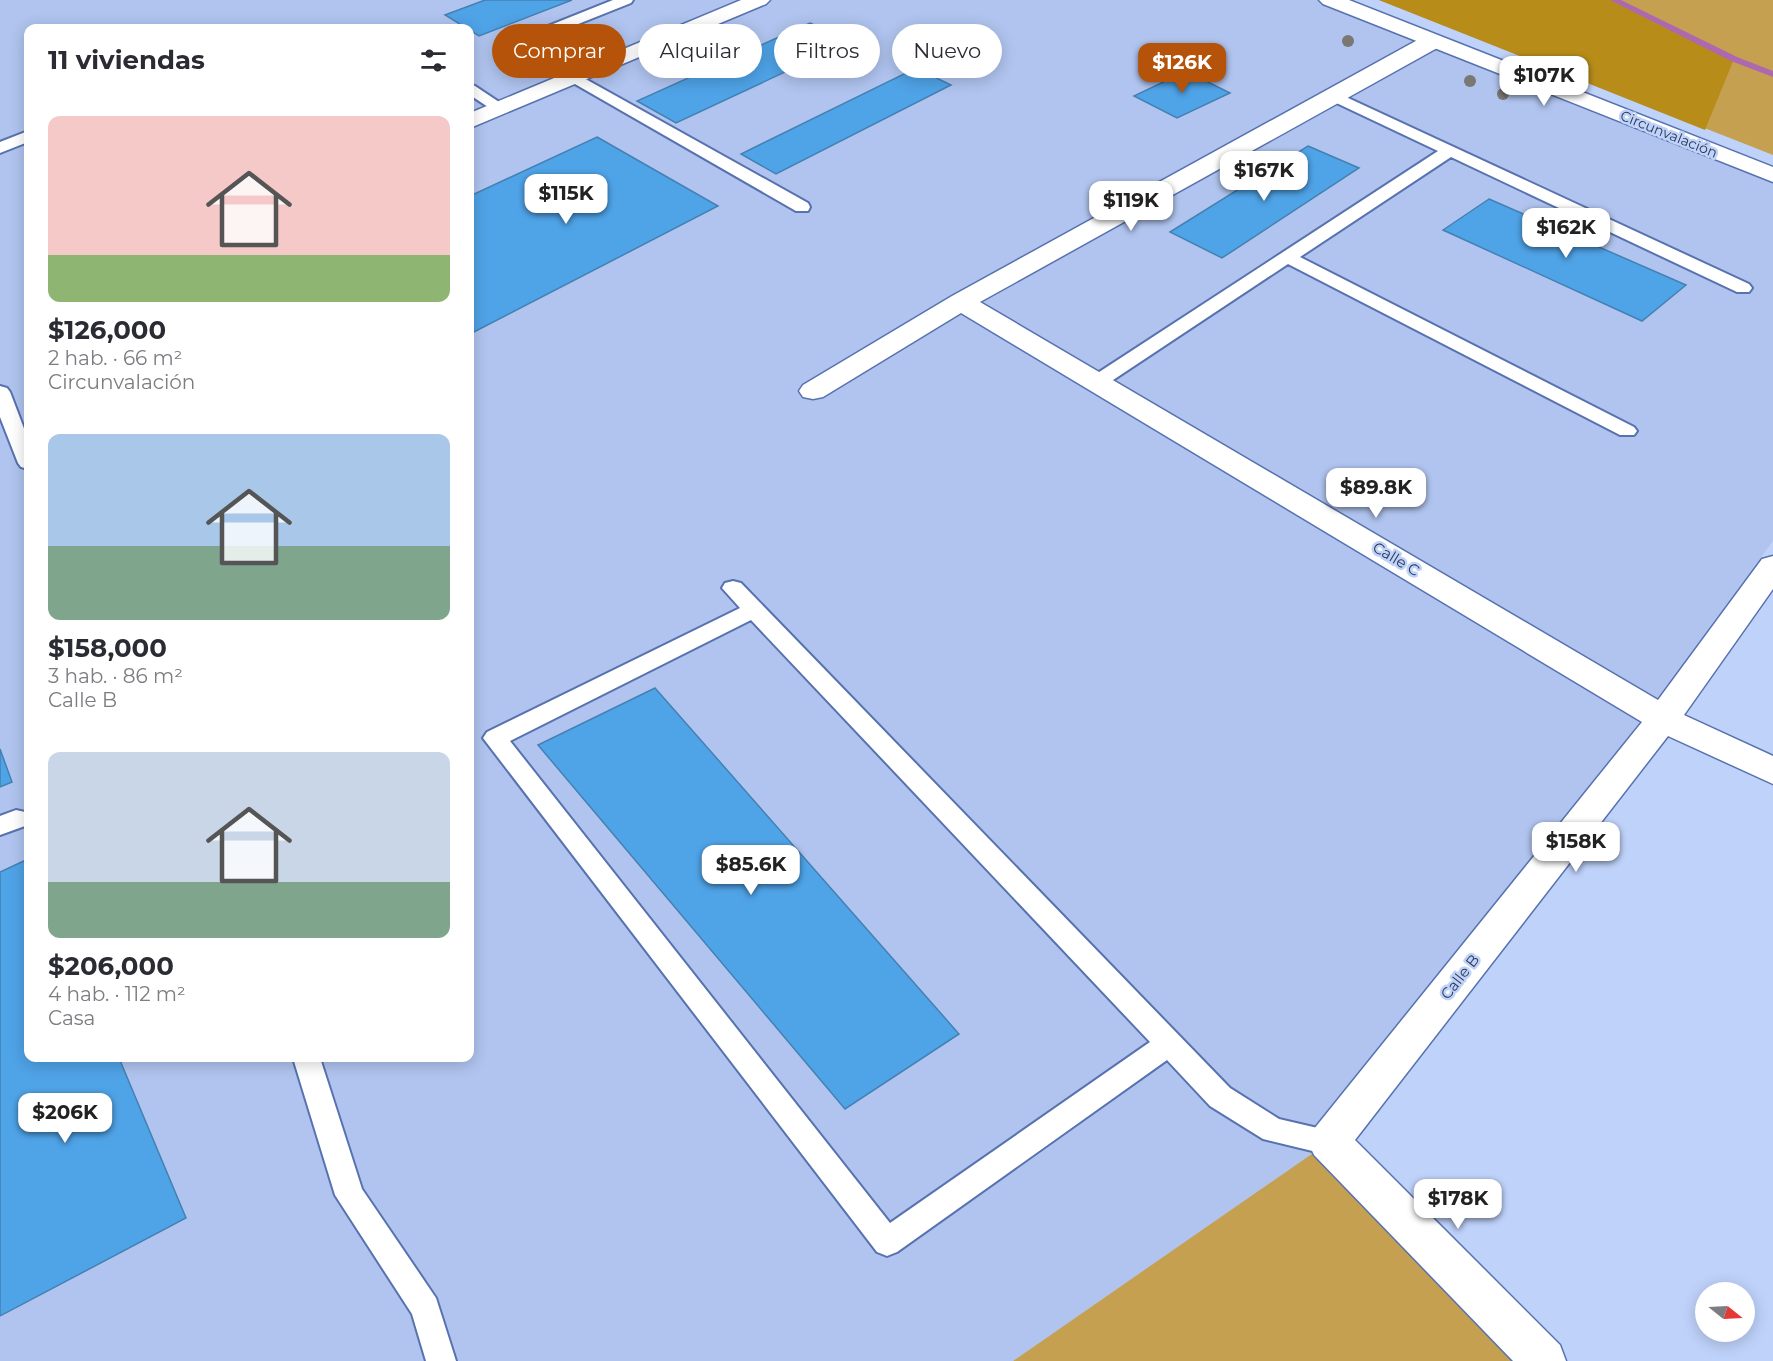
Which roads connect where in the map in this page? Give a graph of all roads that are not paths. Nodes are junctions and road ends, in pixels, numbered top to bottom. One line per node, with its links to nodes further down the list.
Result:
1 (626, 0): 4 (lane)
2 (759, 0): 6 (street)
3 (1330, 0): 5 (street, Circunvalación)
4 (566, 24)
5 (1431, 42): 10 (street); 16 (street, Circunvalación)
6 (626, 55)
7 (571, 78): 11 (street)
8 (575, 78): 17 (lane)
9 (474, 92): 11 (lane)
10 (1333, 96): 15 (lane); 20 (street)
11 (500, 108): 12 (street)
12 (474, 119)
13 (24, 138): 14 (lane)
14 (0, 148)
15 (1449, 151): 18 (lane); 19 (lane)
16 (1773, 175)
17 (802, 207)
18 (1287, 257): 21 (lane); 24 (lane)
19 (1743, 288)
20 (961, 302): 21 (street, Calle C); 22 (street)
21 (1097, 382): 29 (street, Calle C)
22 (813, 391)
23 (0, 392): 25 (lane)
24 (1628, 431)
25 (24, 453)
26 (1773, 566): 29 (street, Calle B)
27 (733, 588): 28 (lane)
28 (754, 610): 31 (lane); 31 (lane)
29 (1664, 719): 30 (street, Calle C); 33 (street, Calle B)
30 (1773, 771)
31 (1169, 1044): 33 (lane)
32 (308, 1062): 34 (lane)
33 (1329, 1142): 35 (street)
34 (441, 1361)
35 (1544, 1361)

